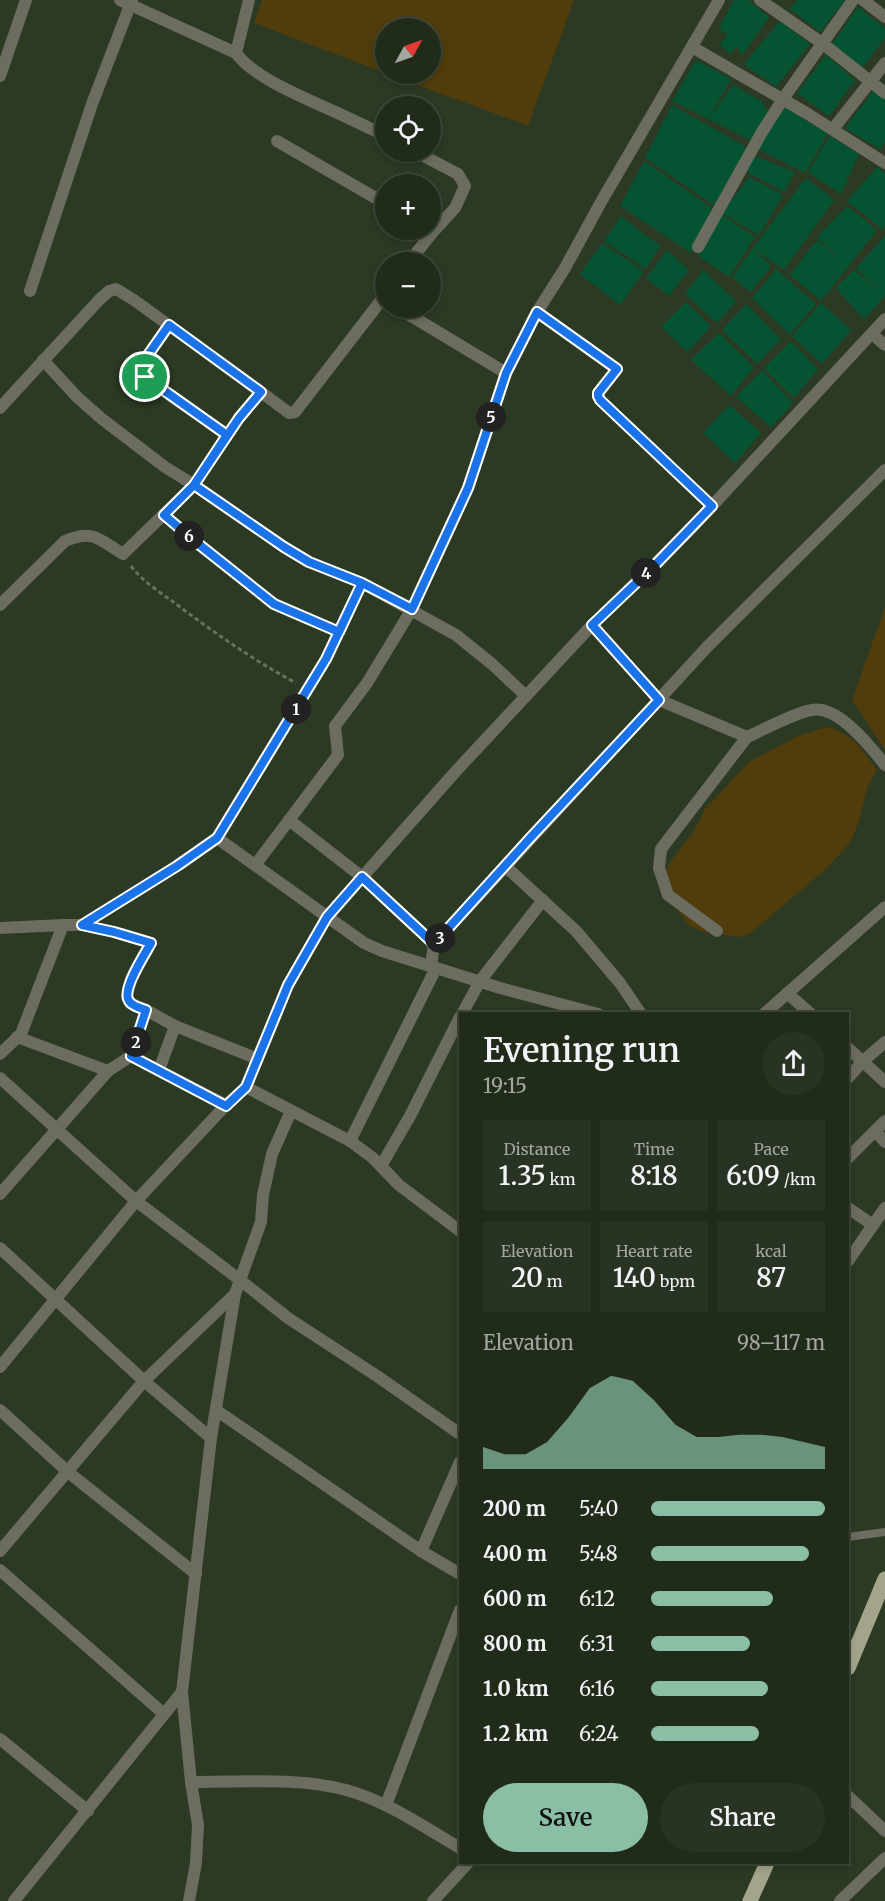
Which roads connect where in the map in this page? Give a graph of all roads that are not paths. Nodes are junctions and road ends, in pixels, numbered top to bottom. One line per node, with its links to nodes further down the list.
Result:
1 (26, 0): 13 (street)
2 (249, 0): 11 (street)
3 (719, 0): 10 (street)
4 (760, 0): 9 (street)
5 (853, 0): 9 (street)
6 (863, 0): 8 (street)
7 (127, 2): 11 (street); 25 (street)
8 (885, 17)
9 (822, 43): 14 (street); 16 (street)
10 (692, 47): 16 (street); 27 (street)
11 (236, 53): 18 (street)
12 (885, 63): 14 (street)
13 (0, 76)
14 (870, 81): 15 (street); 17 (street)
15 (885, 93)
16 (783, 99): 17 (street); 24 (street)
17 (833, 129): 21 (street)
18 (375, 131)
19 (277, 141): 22 (street)
20 (435, 162): 23 (street)
21 (885, 163)
22 (375, 198)
23 (441, 220)
24 (698, 247)
25 (30, 291)
26 (375, 309): 35 (street)
27 (537, 312): 34 (street); 40 (street)
28 (415, 318): 34 (street)
29 (885, 319): 31 (street)
30 (169, 325): 33 (street); 35 (street); 37 (street)
31 (872, 334): 32 (street); 40 (street)
32 (885, 345)
33 (43, 360): 36 (street); 39 (street)
34 (506, 373): 44 (street)
35 (261, 392): 37 (street)
36 (0, 408)
37 (227, 435): 39 (street)
38 (885, 470): 48 (street)
39 (194, 485): 41 (street); 42 (street)
40 (712, 506): 45 (street)
41 (164, 515): 43 (street); 46 (street)
42 (362, 583): 44 (street); 46 (street)
43 (0, 604)
44 (412, 609): 47 (street); 51 (street)
45 (592, 625): 47 (street); 48 (street)
46 (339, 632): 52 (street)
47 (526, 696): 55 (street)
48 (659, 700): 49 (street); 54 (street)
49 (747, 737): 50 (street); 62 (street)
50 (885, 765)
51 (289, 820): 53 (street); 55 (street)
52 (217, 838): 53 (street); 60 (street)
53 (256, 864): 58 (street)
54 (505, 866): 56 (street); 63 (street)
55 (362, 877): 58 (street); 63 (street)
56 (543, 900): 65 (street); 70 (street)
57 (885, 907): 66 (street)
58 (327, 917): 64 (street); 80 (street)
59 (63, 925): 60 (street); 61 (street); 75 (street)
60 (82, 925): 67 (street)
61 (0, 928)
62 (717, 931)
63 (434, 944): 64 (street)
64 (434, 967): 65 (street); 93 (street)
65 (480, 981): 68 (street); 69 (street)
66 (787, 993): 71 (street); 72 (street)
67 (146, 1010): 74 (street); 79 (street)
68 (463, 1012)
69 (591, 1012)
70 (639, 1012)
71 (766, 1012)
72 (808, 1012)
73 (459, 1020): 96 (street)
74 (175, 1026): 80 (street); 82 (street)
75 (17, 1037): 78 (street); 83 (street)
76 (885, 1042): 81 (street)
77 (849, 1049): 81 (street)
78 (0, 1054)
79 (131, 1056): 82 (street); 83 (street)
80 (258, 1059): 87 (street)
81 (862, 1062): 84 (street); 86 (street)
82 (159, 1070): 88 (street)
83 (108, 1071): 91 (street)
84 (849, 1077)
85 (0, 1078): 91 (street)
86 (885, 1082)
87 (246, 1087): 88 (street); 89 (street)
88 (226, 1106): 98 (street)
89 (291, 1111): 93 (street); 105 (street)
90 (885, 1121): 92 (street)
91 (57, 1129): 97 (street); 98 (street)
92 (875, 1131): 94 (street); 95 (street)
93 (350, 1141): 96 (street)
94 (885, 1142)
95 (849, 1157)
96 (381, 1166): 102 (street)
97 (0, 1194)
98 (136, 1201): 105 (street); 107 (street)
99 (885, 1208): 101 (street)
100 (849, 1209): 101 (street)
101 (873, 1225): 104 (street)
102 (459, 1231)
103 (0, 1248): 107 (street)
104 (849, 1260)
105 (240, 1280): 106 (street); 112 (street)
106 (235, 1294): 109 (street); 111 (street)
107 (55, 1299): 108 (street); 109 (street)
108 (0, 1367)
109 (144, 1381): 113 (street); 115 (street)
110 (0, 1410): 115 (street)
111 (216, 1410): 113 (street); 119 (street)
112 (459, 1433)
113 (211, 1438): 122 (street)
114 (459, 1464): 119 (street)
115 (68, 1472): 118 (street); 122 (street)
116 (885, 1532): 117 (lane)
117 (849, 1537)
118 (0, 1551)
119 (422, 1551): 121 (street)
120 (0, 1570): 127 (street)
121 (459, 1573)
122 (196, 1574): 126 (street)
123 (885, 1579): 125 (main road)
124 (459, 1613): 131 (street)
125 (849, 1666)
126 (182, 1692): 127 (street); 129 (street)
127 (164, 1714): 132 (street)
128 (0, 1739): 132 (street)
129 (191, 1782): 131 (street); 139 (street)
130 (849, 1797): 133 (street)
131 (386, 1806): 134 (street)
132 (88, 1811): 138 (street)
133 (885, 1831)
134 (459, 1847)
135 (885, 1858): 142 (street)
136 (467, 1864): 140 (street)
137 (767, 1864): 141 (main road)
138 (14, 1901)
139 (189, 1901)
140 (433, 1901)
141 (750, 1901)
142 (840, 1901)

